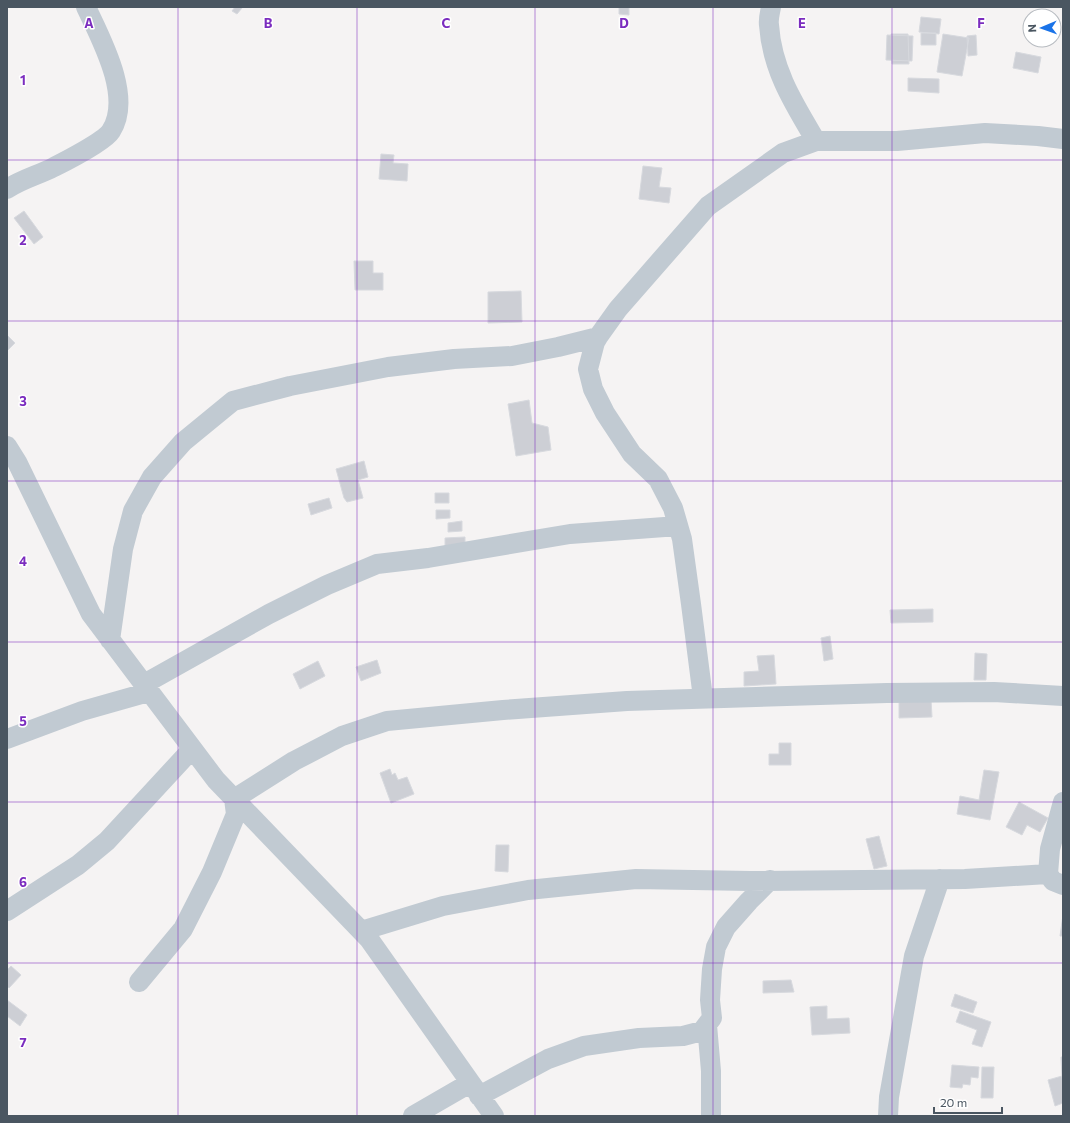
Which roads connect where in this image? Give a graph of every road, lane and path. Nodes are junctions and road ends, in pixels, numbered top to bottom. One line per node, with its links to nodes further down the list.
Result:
1 (86, 7): 5 (street)
2 (771, 7): 4 (street)
3 (1063, 140): 4 (street)
4 (816, 141): 6 (street)
5 (7, 189)
6 (598, 337): 8 (street); 9 (street)
7 (7, 446): 9 (street)
8 (678, 526): 10 (street); 12 (street)
9 (110, 640): 10 (street)
10 (146, 688): 13 (street); 14 (street)
11 (1063, 696): 12 (street)
12 (703, 698): 15 (street)
13 (9, 733)
14 (192, 749): 15 (street); 20 (street)
15 (234, 799): 21 (street); 22 (street)
16 (1063, 802): 18 (street)
17 (940, 879): 18 (street); 19 (street); 28 (street)
18 (1056, 879)
19 (770, 880): 21 (street); 23 (street)
20 (7, 911)
21 (361, 931): 24 (street)
22 (139, 982)
23 (707, 1025): 24 (street); 27 (street)
24 (474, 1090): 25 (street); 26 (street)
25 (413, 1116)
26 (494, 1116)
27 (711, 1116)
28 (888, 1116)

